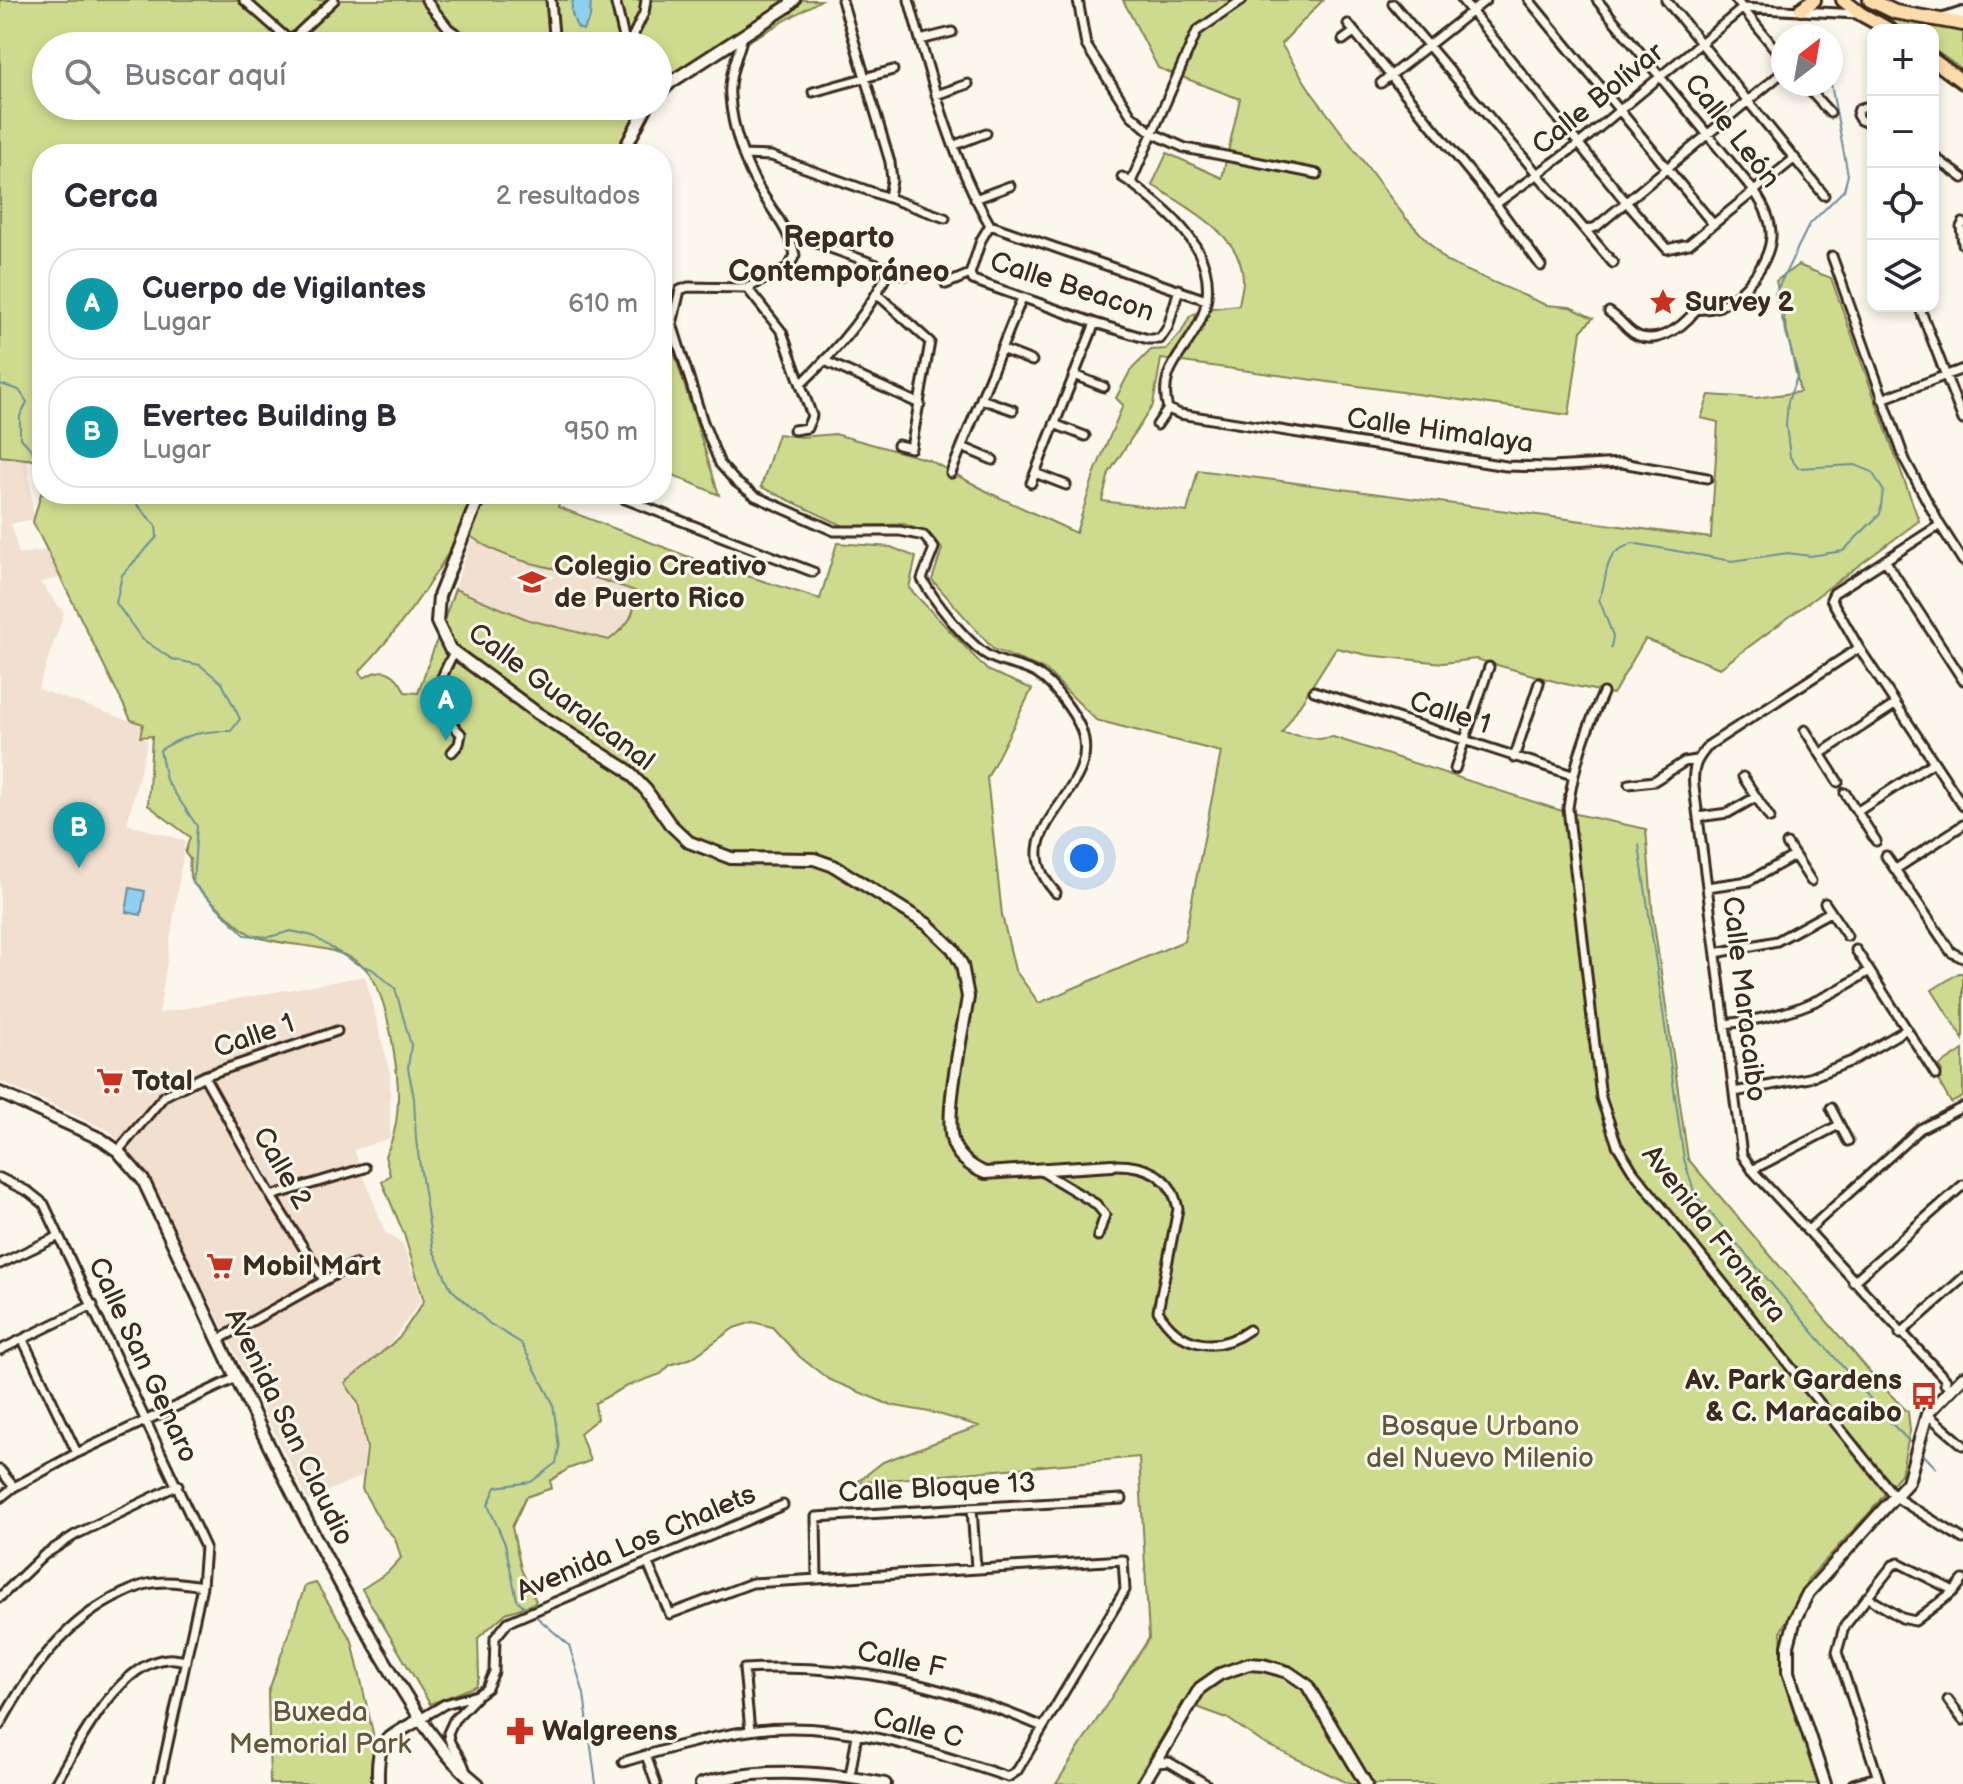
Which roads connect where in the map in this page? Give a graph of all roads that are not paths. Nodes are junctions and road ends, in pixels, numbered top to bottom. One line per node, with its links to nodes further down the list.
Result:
1 (244, 0): 32 (street)
2 (334, 0): 33 (street)
3 (426, 0): 34 (street)
4 (551, 0): 35 (street)
5 (615, 0): 36 (street)
6 (646, 0): 37 (street)
7 (794, 0): 40 (street)
8 (842, 0): 48 (street)
9 (909, 0): 41 (street)
10 (1078, 0): 64 (street)
11 (1242, 0): 64 (street)
12 (1462, 0): 25 (street)
13 (1486, 0): 25 (street)
14 (1529, 0): 60 (street)
15 (1597, 0): 50 (street, Calle León)
16 (1666, 0): 43 (street)
17 (1736, 0): 23 (street)
18 (1814, 0): 24 (highway)
19 (1843, 0): 27 (highway)
20 (1859, 0): 21 (highway)
21 (1873, 2): 28 (highway)
22 (1393, 4): 45 (street)
23 (1743, 8): 24 (street); 43 (street, Calle Bolívar); 44 (street)
24 (1801, 9): 27 (street)
25 (1471, 12): 45 (street); 67 (street)
26 (1963, 13): 28 (street)
27 (1861, 14): 30 (highway)
28 (1944, 19): 31 (highway)
29 (1348, 24): 39 (street)
30 (1879, 24)
31 (1963, 24)
32 (280, 32)
33 (300, 32)
34 (453, 32)
35 (554, 32)
36 (623, 32)
37 (634, 32)
38 (952, 32): 41 (street)
39 (1354, 32): 42 (street); 49 (street)
40 (743, 36): 51 (street); 69 (street)
41 (920, 40): 57 (street)
42 (1343, 40)
43 (1702, 44): 50 (street, Calle Bolívar); 59 (street)
44 (1771, 44)
45 (1430, 45): 49 (street); 74 (street)
46 (1939, 64): 53 (highway)
47 (893, 70): 48 (street)
48 (865, 76): 56 (street); 81 (street)
49 (1390, 76): 54 (street); 84 (street)
50 (1661, 77): 60 (street, Calle Bolívar); 65 (street, Calle León)
51 (672, 81)
52 (1771, 82): 59 (street)
53 (1963, 82)
54 (1381, 83)
55 (968, 84): 57 (street)
56 (813, 92)
57 (936, 95): 68 (street)
58 (1815, 96): 61 (street)
59 (1748, 100): 65 (street); 70 (street)
60 (1620, 110): 67 (street, Calle Bolívar); 72 (street)
61 (1830, 113)
62 (640, 120): 66 (street)
63 (986, 133): 68 (street)
64 (1152, 133): 73 (street); 77 (street)
65 (1708, 134): 72 (street); 79 (street, Calle León)
66 (627, 144)
67 (1579, 144): 74 (street, Calle Bolívar); 83 (street)
68 (955, 145): 82 (street)
69 (743, 155): 81 (street); 90 (street)
70 (1795, 158): 79 (street); 80 (street)
71 (1939, 160): 76 (street)
72 (1666, 169): 83 (street); 87 (street)
73 (1317, 174)
74 (1537, 176): 84 (street, Calle Bolívar); 89 (street)
75 (1122, 177): 77 (street)
76 (1963, 178)
77 (1131, 182): 103 (street)
78 (1010, 186): 82 (street)
79 (1754, 191): 87 (street); 104 (street, Calle León)
80 (1824, 195)
81 (889, 197): 85 (street)
82 (975, 199): 88 (street)
83 (1626, 202): 87 (street); 89 (street)
84 (1496, 204): 94 (street)
85 (945, 218)
86 (1963, 223): 91 (street)
87 (1713, 224)
88 (990, 225): 96 (street, Calle Beacon); 100 (street)
89 (1586, 230): 93 (street)
90 (791, 237): 95 (street); 99 (street)
91 (1963, 244)
92 (1832, 256): 116 (street)
93 (1613, 263)
94 (1541, 266)
95 (889, 270): 97 (street); 101 (street)
96 (970, 274): 98 (street); 102 (street, Calle Beacon)
97 (905, 275)
98 (946, 284)
99 (747, 288): 113 (street); 173 (street)
100 (1179, 289): 103 (street); 106 (street, Calle Beacon)
101 (877, 294): 108 (street); 117 (street)
102 (1022, 298): 106 (street, Calle Beacon); 107 (street)
103 (1206, 300): 118 (street)
104 (1609, 312)
105 (1921, 312): 112 (street)
106 (1095, 323): 111 (street)
107 (1001, 349): 109 (street); 115 (street)
108 (825, 361): 113 (street); 117 (street)
109 (1032, 361)
110 (1963, 369): 112 (street)
111 (1074, 375): 114 (street); 121 (street)
112 (1945, 376): 116 (street); 120 (street)
113 (801, 384): 123 (street)
114 (1104, 387)
115 (981, 399): 119 (street); 126 (street)
116 (1882, 399): 135 (street)
117 (920, 404): 125 (street)
118 (1168, 409): 122 (street); 130 (street, Calle Himalaya)
119 (1013, 410)
120 (1963, 420)
121 (1054, 424): 124 (street); 129 (street)
122 (1157, 425)
123 (794, 430)
124 (1085, 436)
125 (898, 445)
126 (962, 447): 127 (street); 128 (street)
127 (993, 460)
128 (951, 473)
129 (1035, 473): 131 (street); 132 (street)
130 (1707, 478)
131 (1031, 483)
132 (1066, 485)
133 (476, 504): 140 (street, Calle Guaralcanal)
134 (639, 504): 138 (street)
135 (1940, 525): 136 (street); 137 (street)
136 (1885, 560): 139 (street); 142 (street)
137 (1963, 561)
138 (809, 567)
139 (1859, 648): 146 (street); 152 (street)
140 (454, 652): 149 (street); 195 (street, Calle Guaralcanal)
141 (1489, 667): 148 (street)
142 (1963, 680)
143 (1539, 683): 151 (street)
144 (1314, 691): 148 (street, Calle 1)
145 (1603, 693): 155 (street, Avenida Frontera)
146 (1896, 704): 150 (street); 153 (street)
147 (1805, 730): 150 (street)
148 (1464, 741): 151 (street, Calle 1); 154 (street)
149 (452, 752)
150 (1820, 754): 157 (street)
151 (1514, 758): 155 (street, Calle 1)
152 (1696, 760): 158 (street); 163 (street, Calle Maracaibo)
153 (1934, 762): 161 (street); 162 (street)
154 (1455, 769)
155 (1572, 775): 224 (street, Avenida Frontera)
156 (1743, 777): 160 (street)
157 (1838, 782)
158 (1629, 784)
159 (1845, 793): 162 (street)
160 (1756, 797): 163 (street); 164 (street)
161 (1963, 806)
162 (1858, 811): 166 (street)
163 (1698, 817): 172 (street, Calle Maracaibo)
164 (1770, 818)
165 (1963, 825): 170 (street)
166 (1876, 841)
167 (1787, 844): 168 (street)
168 (1794, 856): 171 (street); 172 (street)
169 (1886, 856): 170 (street)
170 (1896, 869): 179 (street)
171 (1811, 881)
172 (1707, 887): 178 (street, Calle Maracaibo)
173 (1056, 893)
174 (1825, 903): 175 (street)
175 (1830, 912): 176 (street); 178 (street)
176 (1847, 936)
177 (1856, 950): 180 (street)
178 (1716, 953): 181 (street, Calle Maracaibo)
179 (1963, 958)
180 (1869, 971): 181 (street); 182 (street)
181 (1725, 1024): 186 (street, Calle Maracaibo)
182 (1907, 1029): 184 (street); 186 (street)
183 (337, 1031): 185 (street, Calle 1)
184 (1936, 1075)
185 (204, 1076): 192 (street, Calle 1); 199 (street, Calle 2)
186 (1734, 1092): 196 (street, Calle Maracaibo)
187 (0, 1093): 192 (street, Avenida San Claudio)
188 (1963, 1107): 200 (street)
189 (1831, 1108): 190 (street)
190 (1839, 1125): 191 (street); 196 (street)
191 (1848, 1141)
192 (118, 1151): 211 (street, Avenida San Claudio)
193 (1112, 1165): 195 (street, Calle Guaralcanal); 209 (street, Calle Guaralcanal)
194 (365, 1168): 199 (street)
195 (1039, 1170): 202 (street)
196 (1752, 1170): 200 (street, Calle Maracaibo)
197 (0, 1178): 201 (street, Calle San Genaro)
198 (1963, 1185): 207 (street)
199 (271, 1196): 206 (street, Calle 2)
200 (1807, 1231): 207 (street, Calle Maracaibo)
201 (59, 1236): 203 (street); 208 (street, Calle San Genaro)
202 (1098, 1236)
203 (0, 1264)
204 (354, 1264): 206 (street)
205 (1963, 1278): 210 (street)
206 (324, 1280): 211 (street)
207 (1853, 1282): 210 (street, Calle Maracaibo)
208 (93, 1305): 212 (street); 218 (street, Calle San Genaro)
209 (1249, 1330)
210 (1900, 1334): 216 (street, Calle Maracaibo)
211 (220, 1339): 214 (street, Avenida San Claudio)
212 (23, 1340): 213 (street); 220 (street)
213 (0, 1350)
214 (238, 1377): 218 (street); 242 (street, Avenida San Claudio)
215 (1963, 1377): 216 (street)
216 (1948, 1387): 217 (street)
217 (1927, 1414): 219 (street); 224 (street)
218 (147, 1420): 220 (street); 222 (street, Calle San Genaro)
219 (1963, 1445)
220 (77, 1453): 223 (street)
221 (0, 1470): 223 (street)
222 (178, 1485): 234 (street, Calle San Genaro); 236 (street)
223 (14, 1487): 225 (street)
224 (1895, 1497): 229 (street, Avenida Frontera); 266 (street)
225 (0, 1498)
226 (1122, 1499): 228 (street, Calle Bloque 13)
227 (783, 1505): 230 (street, Avenida Los Chalets)
228 (972, 1508): 231 (street); 232 (street, Calle Bloque 13)
229 (1963, 1539)
230 (648, 1564): 232 (street); 239 (street, Avenida Los Chalets)
231 (976, 1568): 232 (street); 245 (street, Calle C)
232 (817, 1578)
233 (1963, 1580): 235 (street)
234 (202, 1586): 238 (street, Calle San Genaro); 241 (street)
235 (1954, 1591): 237 (street); 237 (street)
236 (0, 1597)
237 (1867, 1597): 254 (street)
238 (186, 1661): 256 (street); 257 (street, Calle San Genaro)
239 (477, 1695): 242 (street); 251 (street, Avenida Los Chalets)
240 (1948, 1700): 243 (street)
241 (3, 1712): 244 (street)
242 (420, 1719): 251 (street, Avenida San Claudio); 258 (street)
243 (1963, 1720)
244 (0, 1725)
245 (1043, 1727): 246 (street, Calle F); 247 (street, Calle C)
246 (750, 1731): 247 (street, Calle C); 248 (street, Calle C)
247 (857, 1735): 252 (street)
248 (646, 1755): 249 (street, Calle C); 260 (street)
249 (623, 1762)
250 (1156, 1763): 255 (street); 263 (street); 265 (street)
251 (466, 1775): 259 (street, Avenida San Claudio)
252 (850, 1776): 253 (street); 262 (street)
253 (754, 1779): 261 (street)
254 (1879, 1780): 267 (street)
255 (1195, 1781): 264 (street)
256 (55, 1784)
257 (159, 1784)
258 (378, 1784)
259 (478, 1784)
260 (656, 1784)
261 (701, 1784)
262 (885, 1784)
263 (1143, 1784)
264 (1206, 1784)
265 (1366, 1784)
266 (1825, 1784)
267 (1853, 1784)

